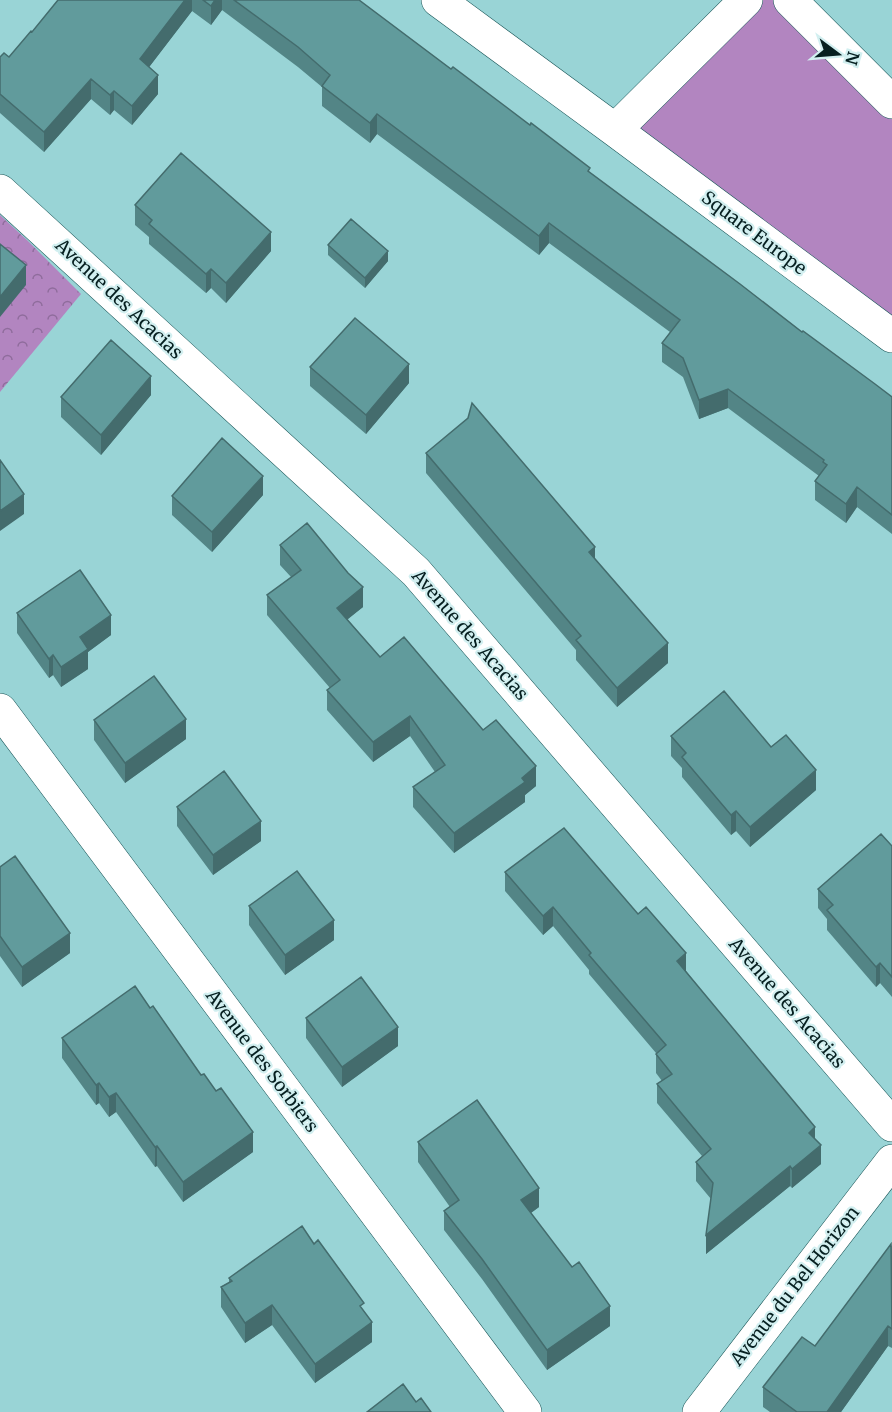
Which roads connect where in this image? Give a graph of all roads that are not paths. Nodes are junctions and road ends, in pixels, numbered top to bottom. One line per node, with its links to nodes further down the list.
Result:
1 (438, 0): 5 (street, Square Europe)
2 (746, 0): 5 (street)
3 (790, 0): 4 (street)
4 (892, 102)
5 (615, 130): 7 (street, Square Europe)
6 (0, 190): 9 (street, Avenue des Acacias)
7 (892, 336)
8 (0, 710): 11 (street, Avenue des Sorbiers)
9 (892, 1125)
10 (892, 1161): 12 (street, Avenue du Bel Horizon)
11 (525, 1412)
12 (699, 1412)

